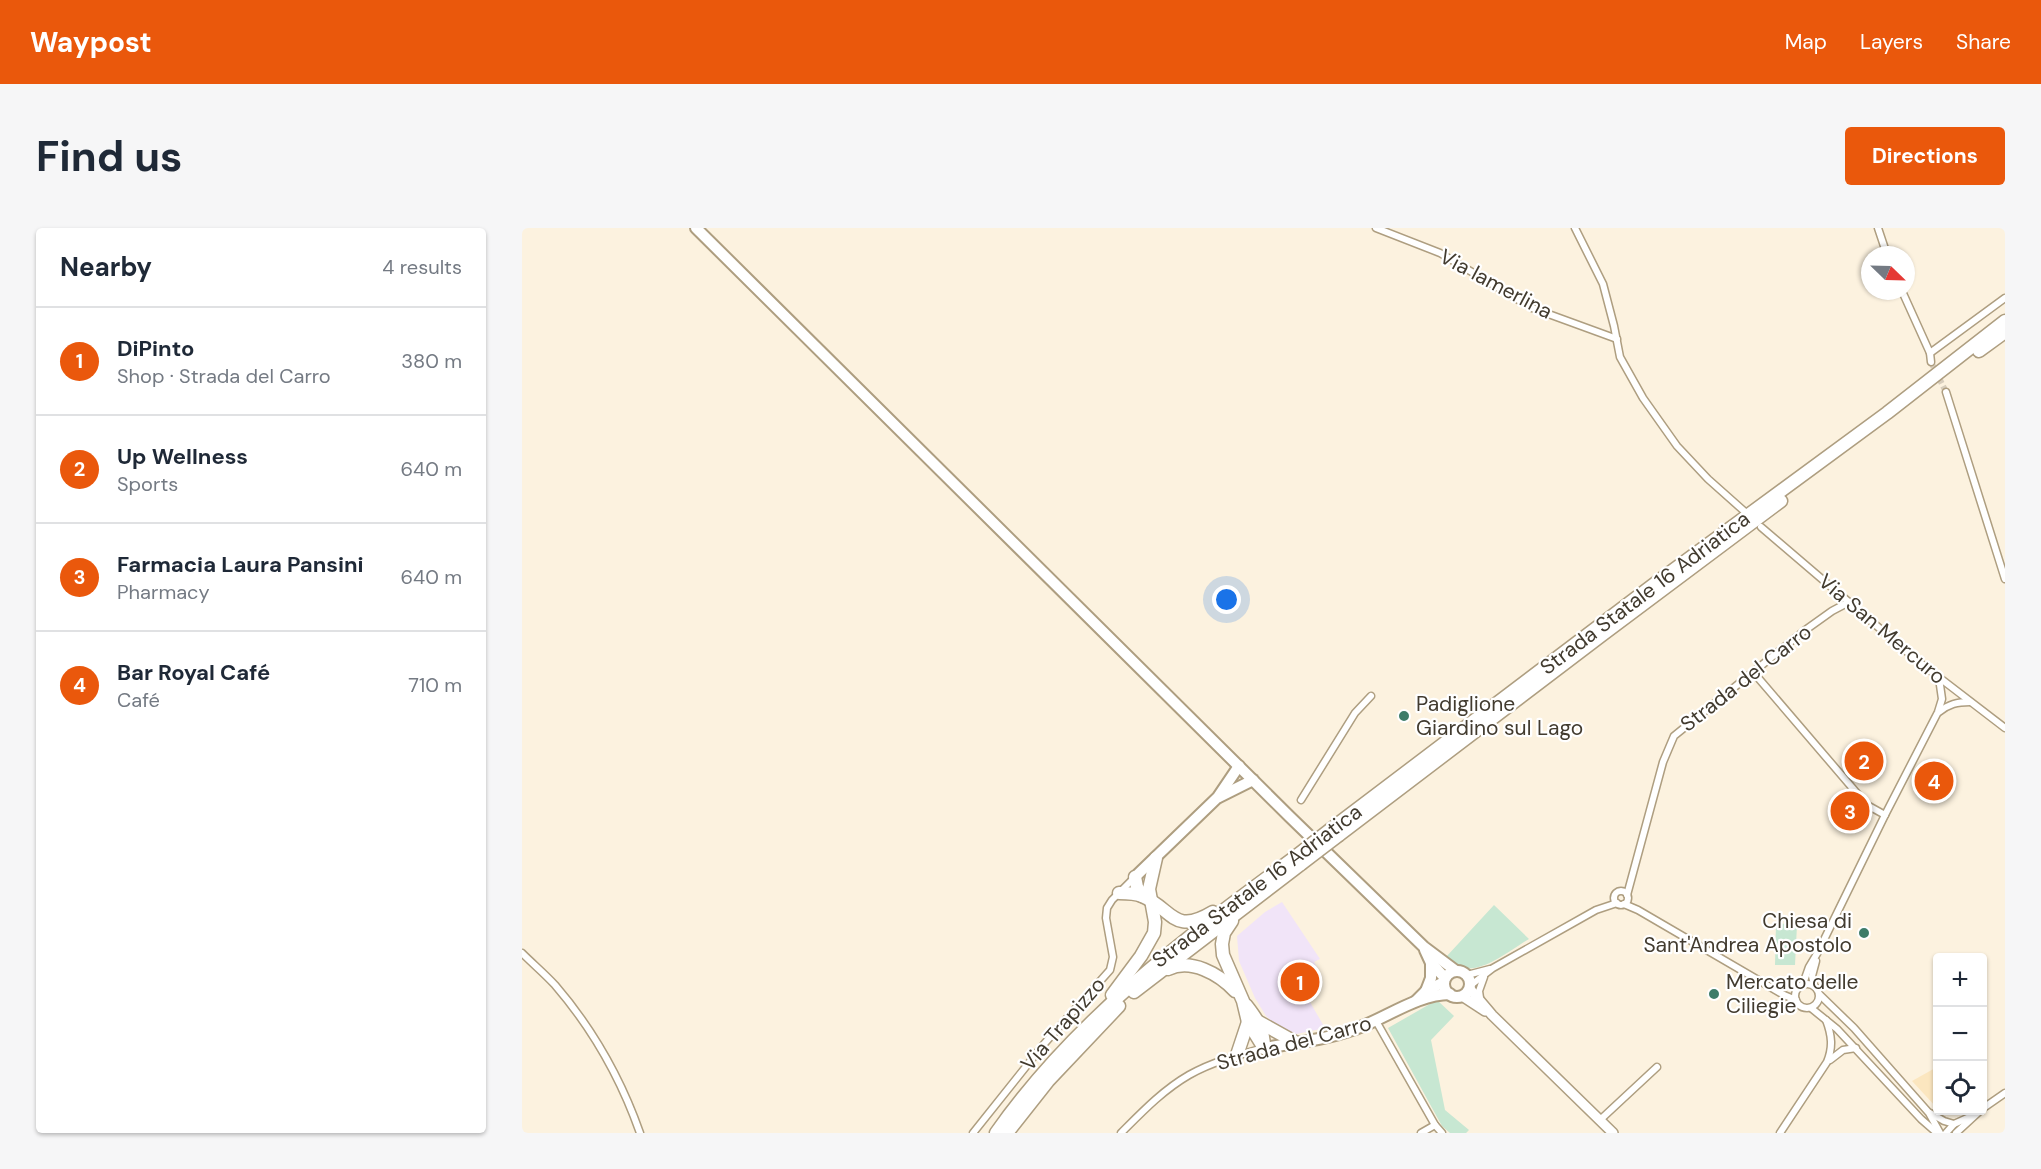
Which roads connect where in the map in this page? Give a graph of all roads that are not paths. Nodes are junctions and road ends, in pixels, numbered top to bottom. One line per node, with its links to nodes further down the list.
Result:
1 (696, 228): 27 (main road)
2 (1376, 228): 10 (street, Via lamerlina)
3 (1575, 228): 10 (street)
4 (1878, 228): 5 (street)
5 (1884, 246)
6 (2005, 298): 11 (street)
7 (1906, 300): 11 (street)
8 (2005, 321): 32 (highway, Strada Statale 16 Adriatica)
9 (2005, 332): 32 (highway, Strada Statale 16 Adriatica)
10 (1617, 339): 14 (street)
11 (1930, 353): 12 (street)
12 (1930, 362)
13 (1946, 392): 16 (street)
14 (1744, 511)
15 (1761, 527): 17 (street, Via San Mercuro)
16 (2005, 579)
17 (1849, 602): 18 (street, Strada del Carro); 19 (street, Via San Mercuro)
18 (1754, 674): 31 (street); 34 (street, Strada del Carro)
19 (1939, 678): 20 (street, Via San Mercuro); 22 (street)
20 (1955, 690): 22 (street); 23 (street, Via San Mercuro); 24 (street)
21 (1371, 696): 30 (street)
22 (1942, 699): 25 (street)
23 (1970, 702): 24 (street); 26 (street, Via San Mercuro)
24 (1948, 705): 25 (street)
25 (1938, 712): 31 (street)
26 (2005, 728)
27 (1239, 766): 28 (main road); 29 (main road)
28 (1253, 780): 29 (main road); 42 (main road)
29 (1218, 797): 33 (main road)
30 (1301, 800)
31 (1885, 815): 43 (street)
32 (1335, 832): 36 (highway, Strada Statale 16 Adriatica, bridge)
33 (1156, 858): 35 (main road); 39 (highway)
34 (1633, 873): 38 (street, Strada del Carro); 40 (street, Strada del Carro)
35 (1135, 877): 37 (street, Via Trapizzo); 39 (highway)
36 (1255, 892): 39 (highway); 48 (highway, Strada Statale 16 Adriatica); 59 (highway); 63 (highway, Strada Statale 16 Adriatica)
37 (1119, 893): 39 (highway); 82 (street, Via Trapizzo)
38 (1618, 893): 40 (street); 40 (street); 41 (street, Strada del Carro)
39 (1147, 895): 63 (highway)
40 (1624, 900): 41 (street, Strada del Carro); 53 (street)
41 (1596, 910): 46 (street, Strada del Carro)
42 (1424, 946): 45 (main road); 50 (main road)
43 (1818, 952): 51 (street); 52 (street)
44 (522, 953): 81 (street)
45 (1431, 963): 49 (main road); 54 (main road)
46 (1493, 968): 47 (street, Strada del Carro); 50 (street, Strada del Carro)
47 (1484, 975): 50 (street, Strada del Carro); 57 (street)
48 (1151, 978): 59 (highway); 84 (highway, Strada Statale 16 Adriatica)
49 (1445, 980): 50 (main road, Strada del Carro); 54 (main road, Strada del Carro); 55 (main road)
50 (1465, 983): 55 (main road); 57 (street); 62 (street)
51 (1814, 985): 52 (street); 56 (street)
52 (1800, 986): 53 (street); 58 (street)
53 (1772, 987): 58 (street)
54 (1426, 991): 60 (main road, Strada del Carro)
55 (1450, 994): 60 (main road, Strada del Carro)
56 (1820, 994): 61 (street); 75 (street)
57 (1480, 999): 62 (street)
58 (1796, 1000): 61 (street)
59 (1243, 1001): 66 (highway)
60 (1414, 1003): 65 (main road, Strada del Carro)
61 (1811, 1008): 64 (street)
62 (1492, 1016): 77 (street)
63 (1092, 1019): 83 (highway, Strada Statale 16 Adriatica)
64 (1825, 1020): 69 (street); 71 (street)
65 (1376, 1021): 67 (main road, Strada del Carro); 79 (street)
66 (1254, 1022): 67 (highway); 68 (highway); 70 (highway)
67 (1295, 1042): 68 (main road, Strada del Carro)
68 (1264, 1048): 70 (street, Strada del Carro)
69 (1856, 1048): 71 (street); 90 (street)
70 (1237, 1055): 85 (street, Strada del Carro)
71 (1827, 1062): 89 (street)
72 (1657, 1067): 77 (street)
73 (2005, 1093): 74 (street)
74 (1987, 1106)
75 (1929, 1113): 78 (street); 90 (street)
76 (1974, 1115): 78 (street); 80 (street)
77 (1600, 1120): 88 (street)
78 (1954, 1124): 91 (street)
79 (1434, 1125): 86 (street); 87 (street)
80 (1957, 1132)
81 (640, 1133)
82 (973, 1133)
83 (996, 1133)
84 (1007, 1133)
85 (1121, 1133)
86 (1421, 1133)
87 (1442, 1133)
88 (1613, 1133)
89 (1780, 1133)
90 (1938, 1133)
91 (1946, 1133)

